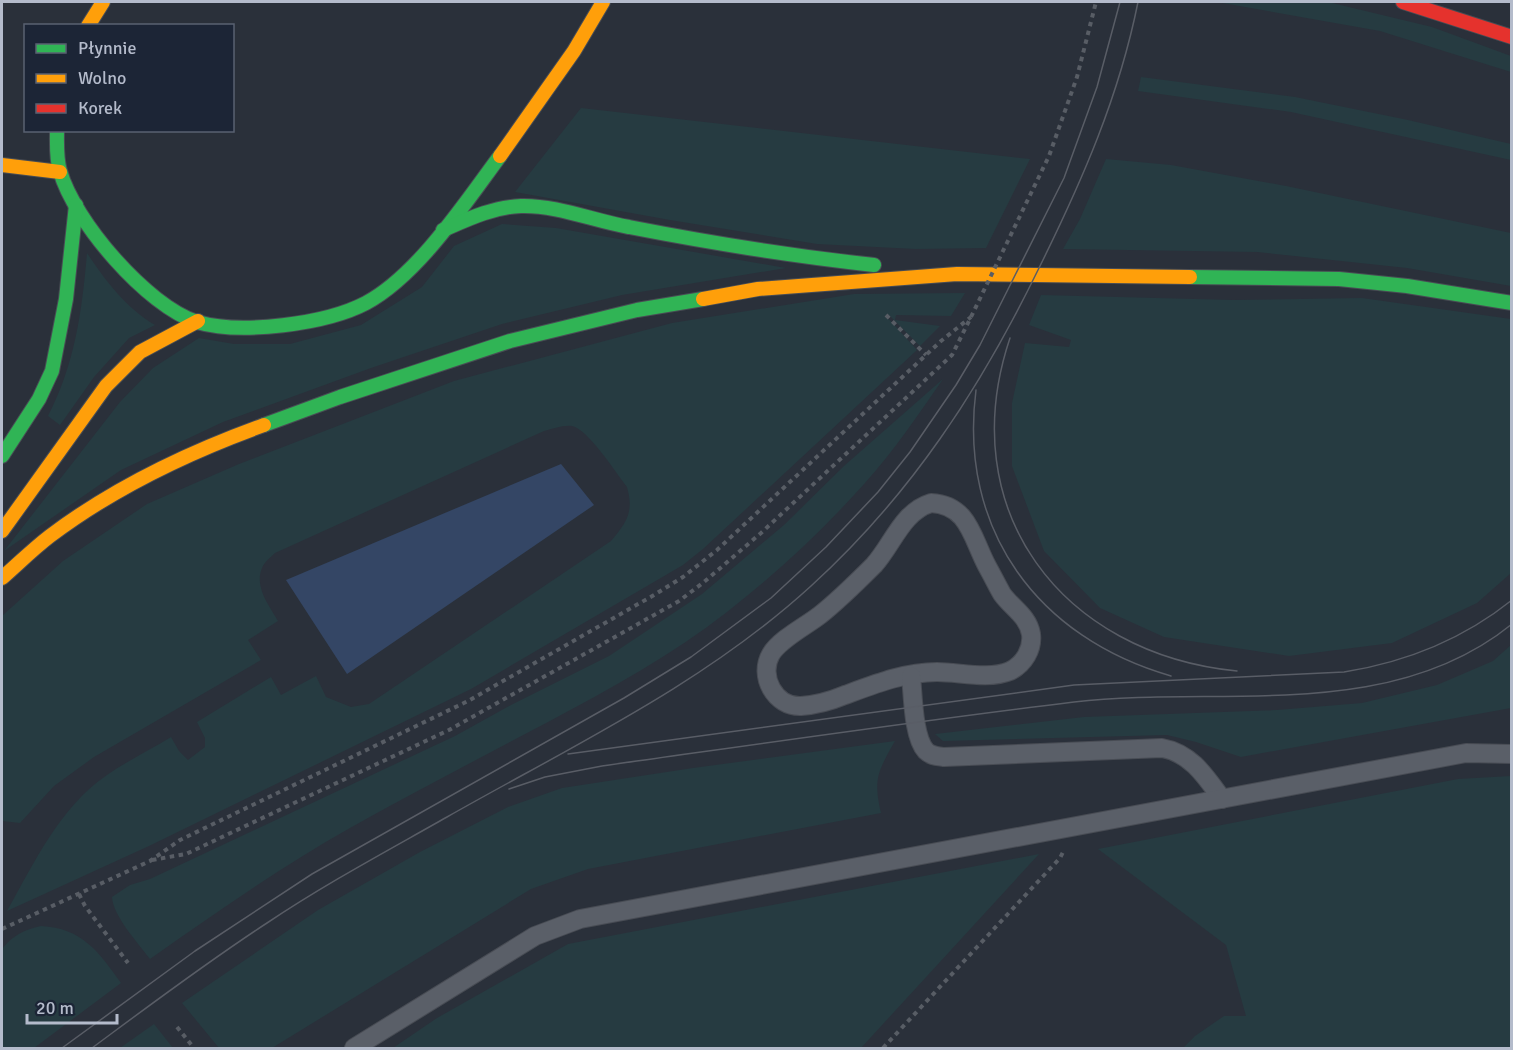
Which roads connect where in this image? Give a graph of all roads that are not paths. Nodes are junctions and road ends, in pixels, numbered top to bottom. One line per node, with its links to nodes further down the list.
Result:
1 (103, 2): 4 (main road)
2 (603, 2): 10 (main road)
3 (1403, 2): 5 (main road)
4 (89, 24)
5 (1512, 37)
6 (57, 132): 8 (main road)
7 (2, 165): 8 (main road)
8 (60, 171): 9 (main road)
9 (76, 205): 13 (main road); 14 (main road)
10 (442, 231): 11 (main road); 13 (main road)
11 (957, 274): 12 (main road); 16 (main road)
12 (1512, 303)
13 (198, 321): 15 (main road)
14 (2, 456)
15 (2, 531)
16 (2, 578)
17 (911, 676): 17 (lane); 19 (lane)
18 (1512, 754): 19 (lane)
19 (1222, 799): 20 (lane)
20 (354, 1048)

